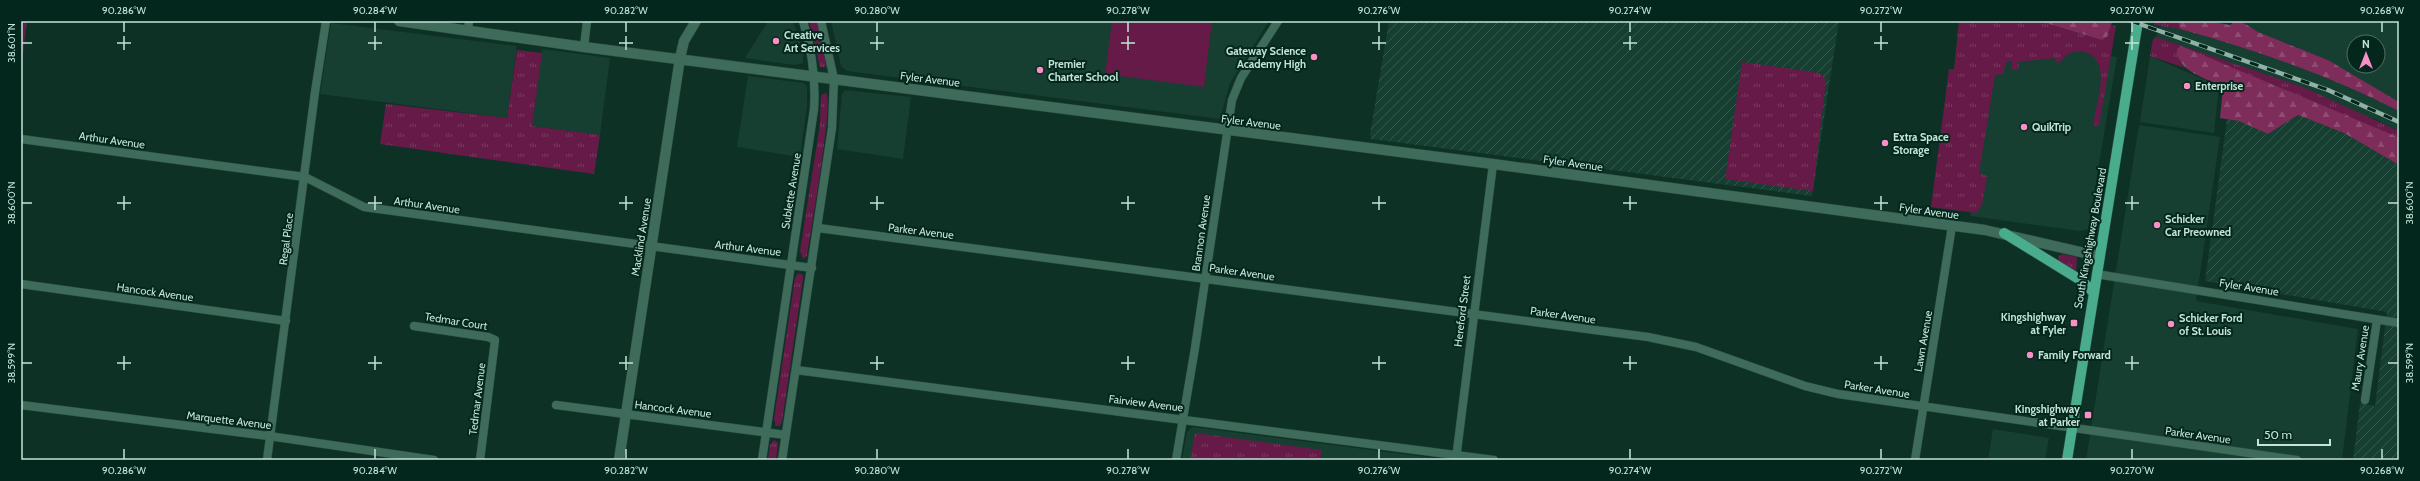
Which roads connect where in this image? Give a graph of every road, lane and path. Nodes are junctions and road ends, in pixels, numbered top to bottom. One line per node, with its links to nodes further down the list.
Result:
1 (326, 21): 17 (street, Regal Place)
2 (399, 21): 9 (street, Fyler Avenue)
3 (588, 21): 10 (street)
4 (696, 21): 11 (street, Macklind Avenue)
5 (803, 21): 12 (street, Sublette Avenue)
6 (821, 21): 13 (street)
7 (1278, 21): 14 (street, Brannon Avenue)
8 (2138, 21): 22 (main road, South Kingshighway Boulevard)
9 (468, 26): 10 (street, Fyler Avenue)
10 (584, 47): 11 (street, Fyler Avenue)
11 (680, 58): 12 (street, Fyler Avenue); 21 (street, Macklind Avenue)
12 (815, 76): 13 (street, Fyler Avenue); 23 (street, Sublette Avenue)
13 (834, 79): 14 (street, Fyler Avenue); 19 (street)
14 (1226, 131): 16 (street, Fyler Avenue); 26 (street, Brannon Avenue)
15 (21, 140): 17 (street, Arthur Avenue)
16 (1493, 164): 18 (street, Fyler Avenue); 29 (street, Hereford Street)
17 (305, 177): 21 (street, Arthur Avenue); 31 (street, Regal Place)
18 (1952, 226): 20 (street, Fyler Avenue); 39 (street, Lawn Avenue)
19 (818, 228): 24 (street); 26 (street, Parker Avenue)
20 (2004, 233): 22 (street, Fyler Avenue); 28 (main road)
21 (652, 246): 23 (street, Arthur Avenue); 40 (street, Macklind Avenue)
22 (2098, 256): 25 (main road, South Kingshighway Boulevard)
23 (791, 265): 24 (street, Arthur Avenue); 43 (street, Sublette Avenue)
24 (812, 268): 35 (street)
25 (2096, 274): 28 (main road, South Kingshighway Boulevard); 30 (street, Fyler Avenue)
26 (1206, 279): 29 (street, Parker Avenue); 41 (street, Brannon Avenue)
27 (21, 284): 31 (street, Hancock Avenue)
28 (2093, 292): 42 (main road, South Kingshighway Boulevard)
29 (1473, 314): 39 (street, Parker Avenue); 46 (street, Hereford Street)
30 (2377, 320): 32 (street, Fyler Avenue); 36 (street, Maury Avenue)
31 (286, 321): 45 (street, Regal Place)
32 (2399, 323)
33 (414, 326): 34 (street, Tedmar Court)
34 (495, 340): 49 (street, Tedmar Avenue)
35 (796, 370): 41 (street, Fairview Avenue); 44 (street)
36 (2365, 400)
37 (21, 405): 45 (street, Marquette Avenue)
38 (556, 405): 40 (street, Hancock Avenue)
39 (1923, 407): 42 (street, Parker Avenue); 55 (street, Lawn Avenue)
40 (626, 414): 43 (street, Hancock Avenue); 50 (street, Macklind Avenue)
41 (1184, 418): 46 (street, Fairview Avenue); 53 (street, Brannon Avenue)
42 (2072, 429): 56 (main road, South Kingshighway Boulevard); 57 (street, Parker Avenue)
43 (766, 432): 44 (street, Hancock Avenue); 51 (street, Sublette Avenue)
44 (786, 435): 52 (street)
45 (269, 436): 47 (street, Regal Place); 48 (street, Marquette Avenue)
46 (1456, 458): 54 (street, Fairview Avenue)
47 (267, 460)
48 (434, 460)
49 (480, 460)
50 (619, 460)
51 (762, 460)
52 (782, 460)
53 (1176, 460)
54 (1494, 460)
55 (1915, 460)
56 (2067, 460)
57 (2297, 460)

